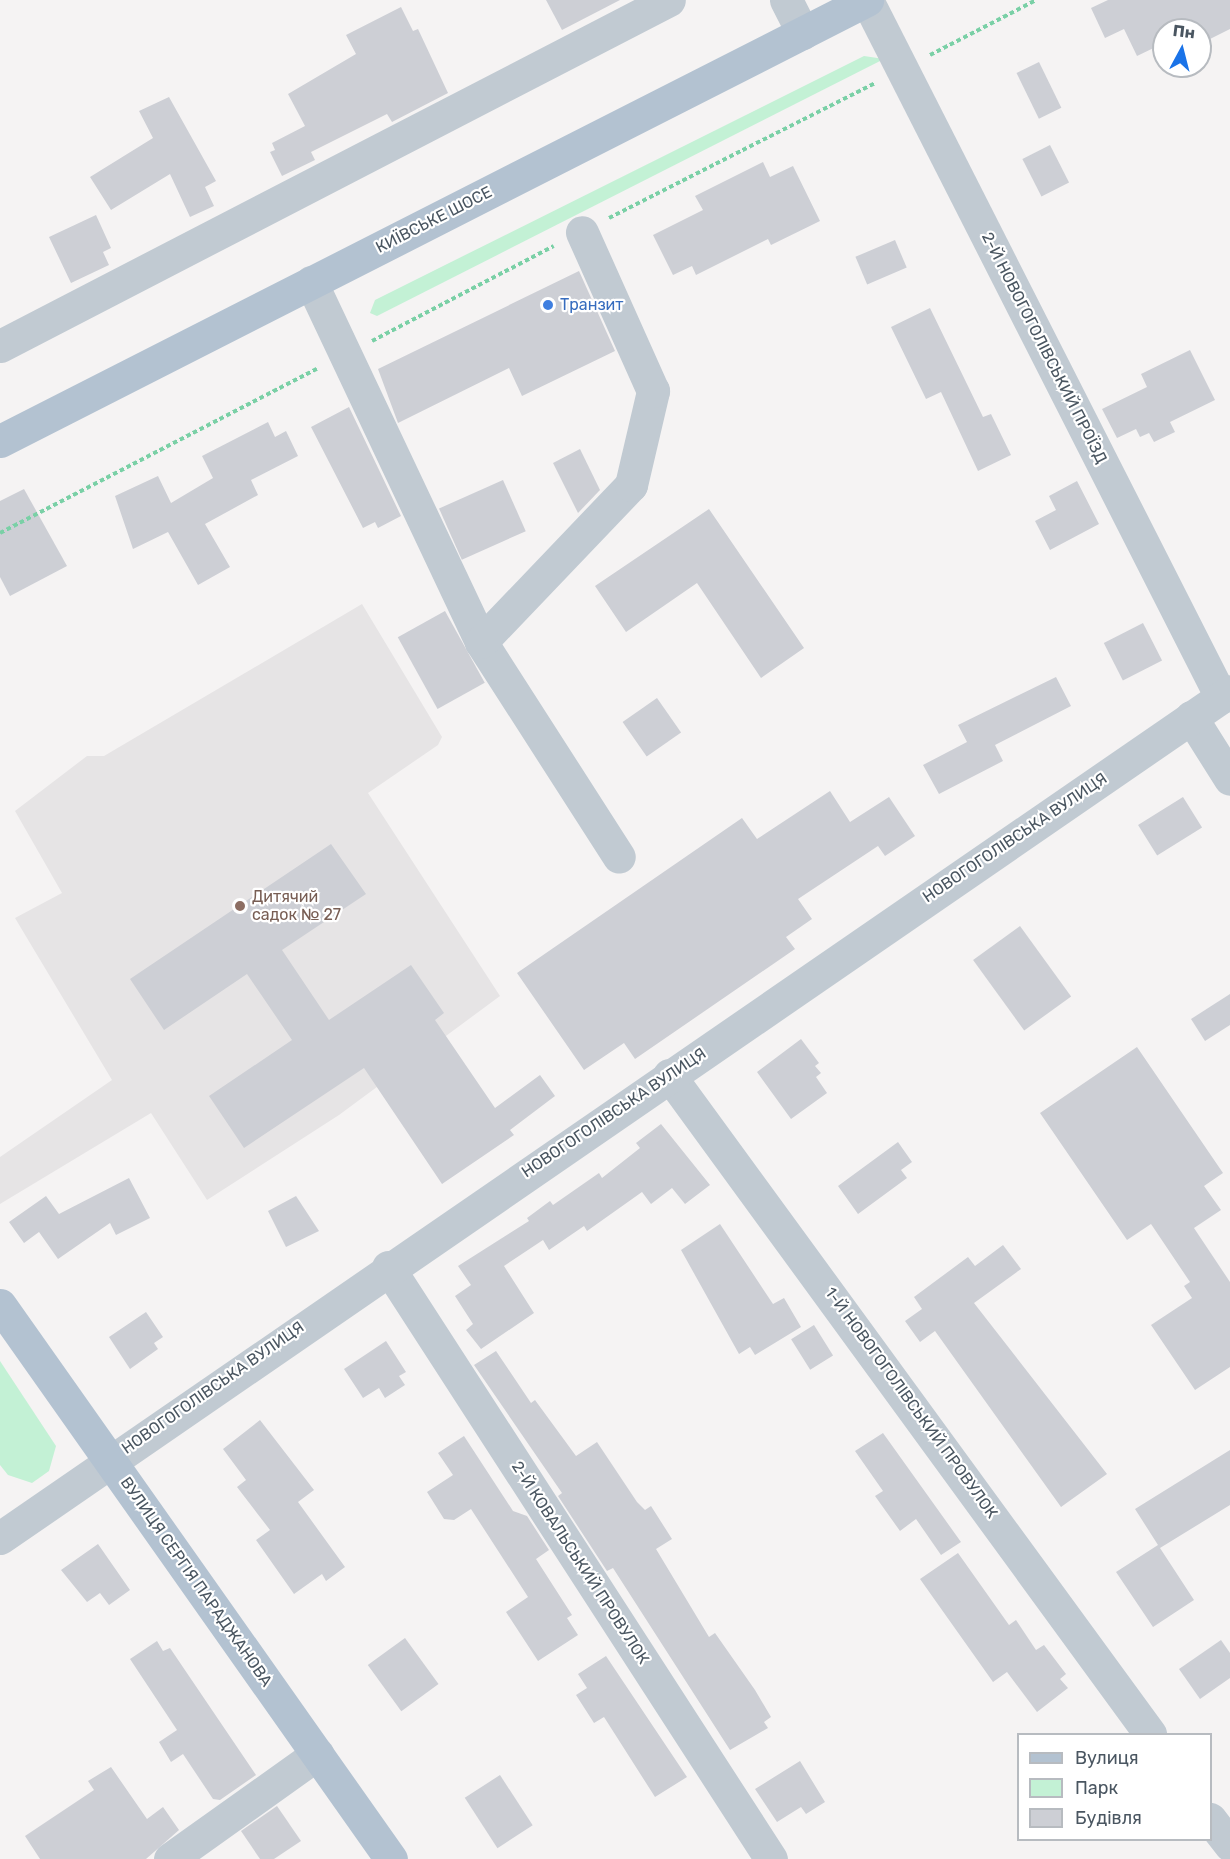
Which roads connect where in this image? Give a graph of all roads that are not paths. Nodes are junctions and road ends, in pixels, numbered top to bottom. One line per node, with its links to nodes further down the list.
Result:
1 (669, 0): 7 (street)
2 (786, 0): 4 (street)
3 (867, 0): 4 (main road, КИЇВСЬКЕ ШОСЕ); 10 (street, 2-Й НОВОГОГОЛІВСЬКИЙ ПРОЇЗД)
4 (803, 33): 6 (main road, КИЇВСЬКЕ ШОСЕ)
5 (582, 232): 9 (street)
6 (312, 282): 8 (main road, КИЇВСЬКЕ ШОСЕ); 9 (street)
7 (0, 346)
8 (0, 441)
9 (481, 642): 13 (street)
10 (1226, 694): 11 (street, НОВОГОГОЛІВСЬКА ВУЛИЦЯ)
11 (1191, 717): 12 (street); 14 (street, НОВОГОГОЛІВСЬКА ВУЛИЦЯ)
12 (1230, 779)
13 (619, 857)
14 (669, 1075): 15 (street, НОВОГОГОЛІВСЬКА ВУЛИЦЯ); 19 (street, 1-Й НОВОГОГОЛІВСЬКИЙ ПРОВУЛОК)
15 (388, 1267): 17 (street, НОВОГОГОЛІВСЬКА ВУЛИЦЯ); 25 (street, 2-Й КОВАЛЬСЬКИЙ ПРОВУЛОК)
16 (0, 1305): 17 (main road, ВУЛИЦЯ СЕРГІЯ ПАРАДЖАНОВА)
17 (110, 1461): 18 (street, НОВОГОГОЛІВСЬКА ВУЛИЦЯ); 20 (main road, ВУЛИЦЯ СЕРГІЯ ПАРАДЖАНОВА)
18 (2, 1534)
19 (1149, 1733)
20 (317, 1754): 23 (street); 24 (main road, ВУЛИЦЯ СЕРГІЯ ПАРАДЖАНОВА)
21 (1212, 1821): 22 (street)
22 (1230, 1845)
23 (170, 1859)
24 (391, 1859)
25 (771, 1859)

